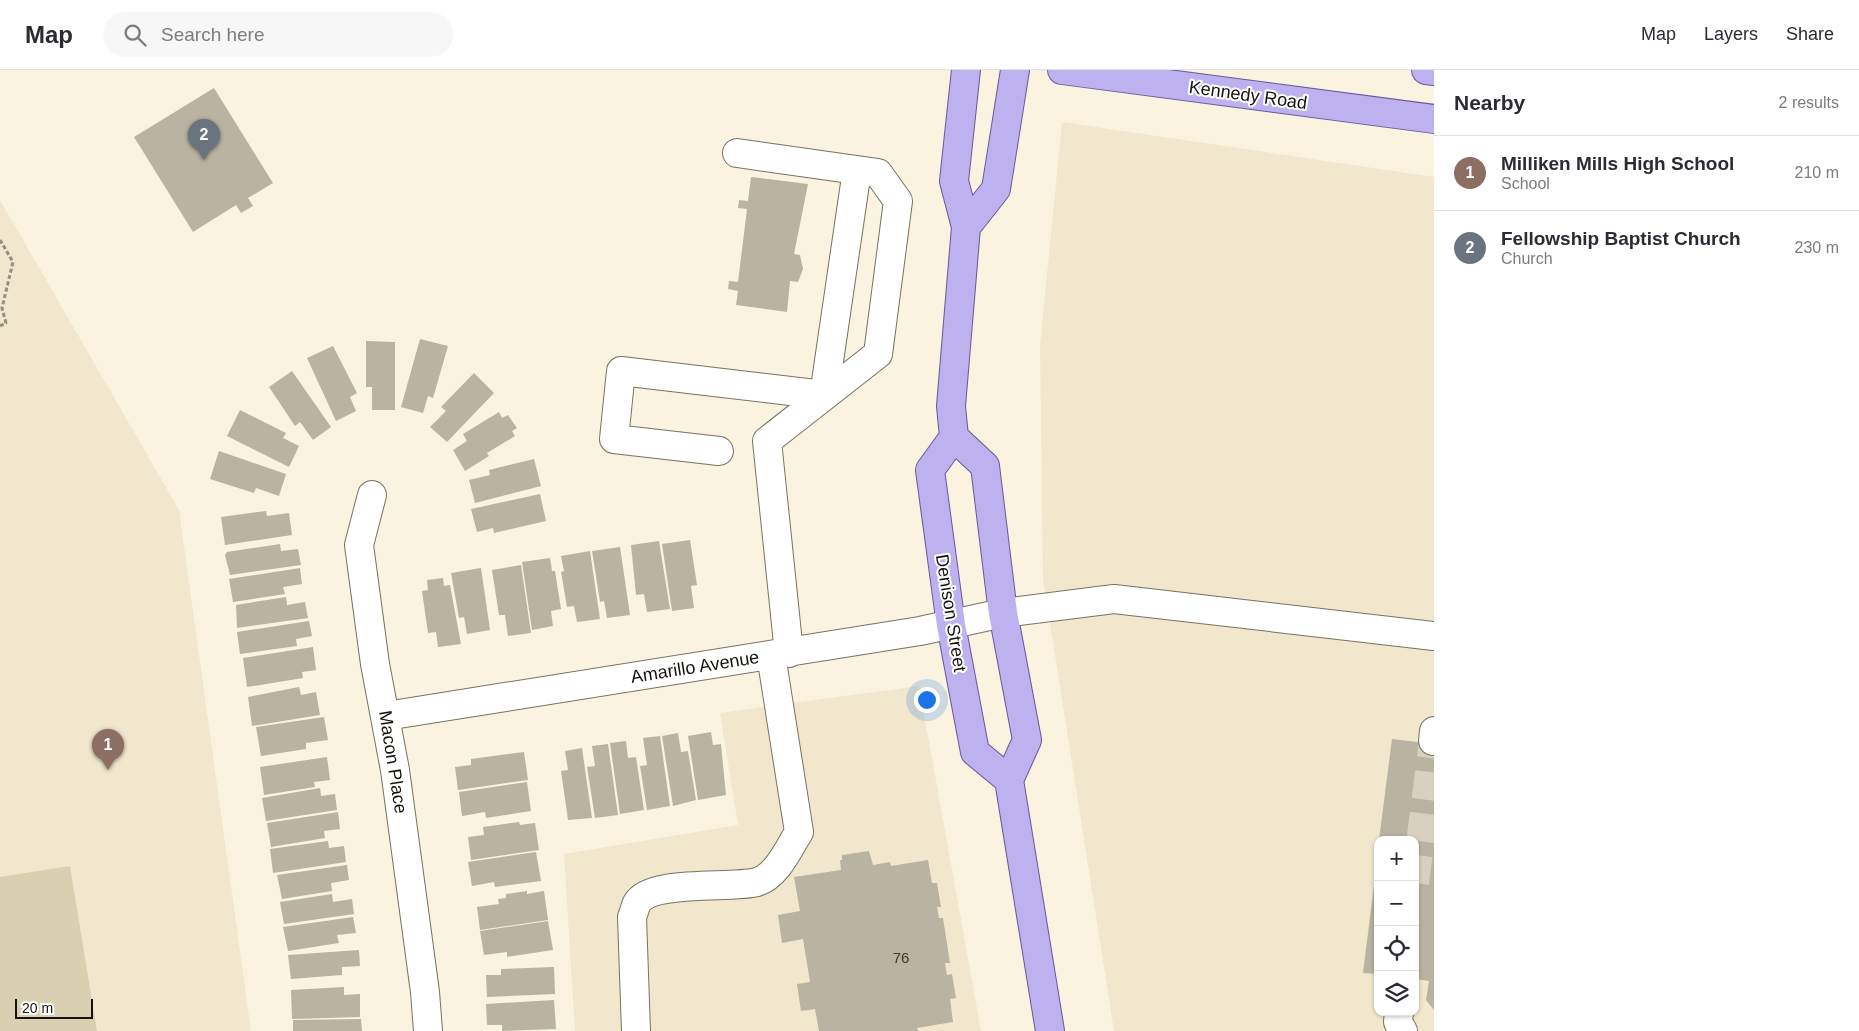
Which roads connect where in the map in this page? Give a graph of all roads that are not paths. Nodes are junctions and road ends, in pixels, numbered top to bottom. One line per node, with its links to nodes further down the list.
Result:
1 (966, 70): 9 (main road)
2 (1015, 70): 9 (main road)
3 (1062, 70): 6 (main road, Kennedy Road)
4 (1426, 70): 5 (main road)
5 (1434, 71)
6 (1434, 119)
7 (737, 153): 8 (street)
8 (857, 170): 10 (street); 10 (street)
9 (966, 227): 11 (main road)
10 (824, 395): 12 (street); 17 (street)
11 (954, 437): 14 (main road); 15 (main road, Denison Street)
12 (719, 450)
13 (372, 495): 18 (street, Macon Place)
14 (1003, 613): 15 (street, Amarillo Avenue); 16 (street, Amarillo Avenue); 19 (main road)
15 (951, 625): 17 (street, Amarillo Avenue); 19 (main road, Denison Street)
16 (1434, 636)
17 (780, 654): 18 (street, Amarillo Avenue); 22 (street)
18 (386, 716): 21 (street, Macon Place)
19 (1009, 780): 23 (main road)
20 (1399, 1016): 24 (street)
21 (428, 1031)
22 (636, 1031)
23 (1050, 1031)
24 (1402, 1031)

